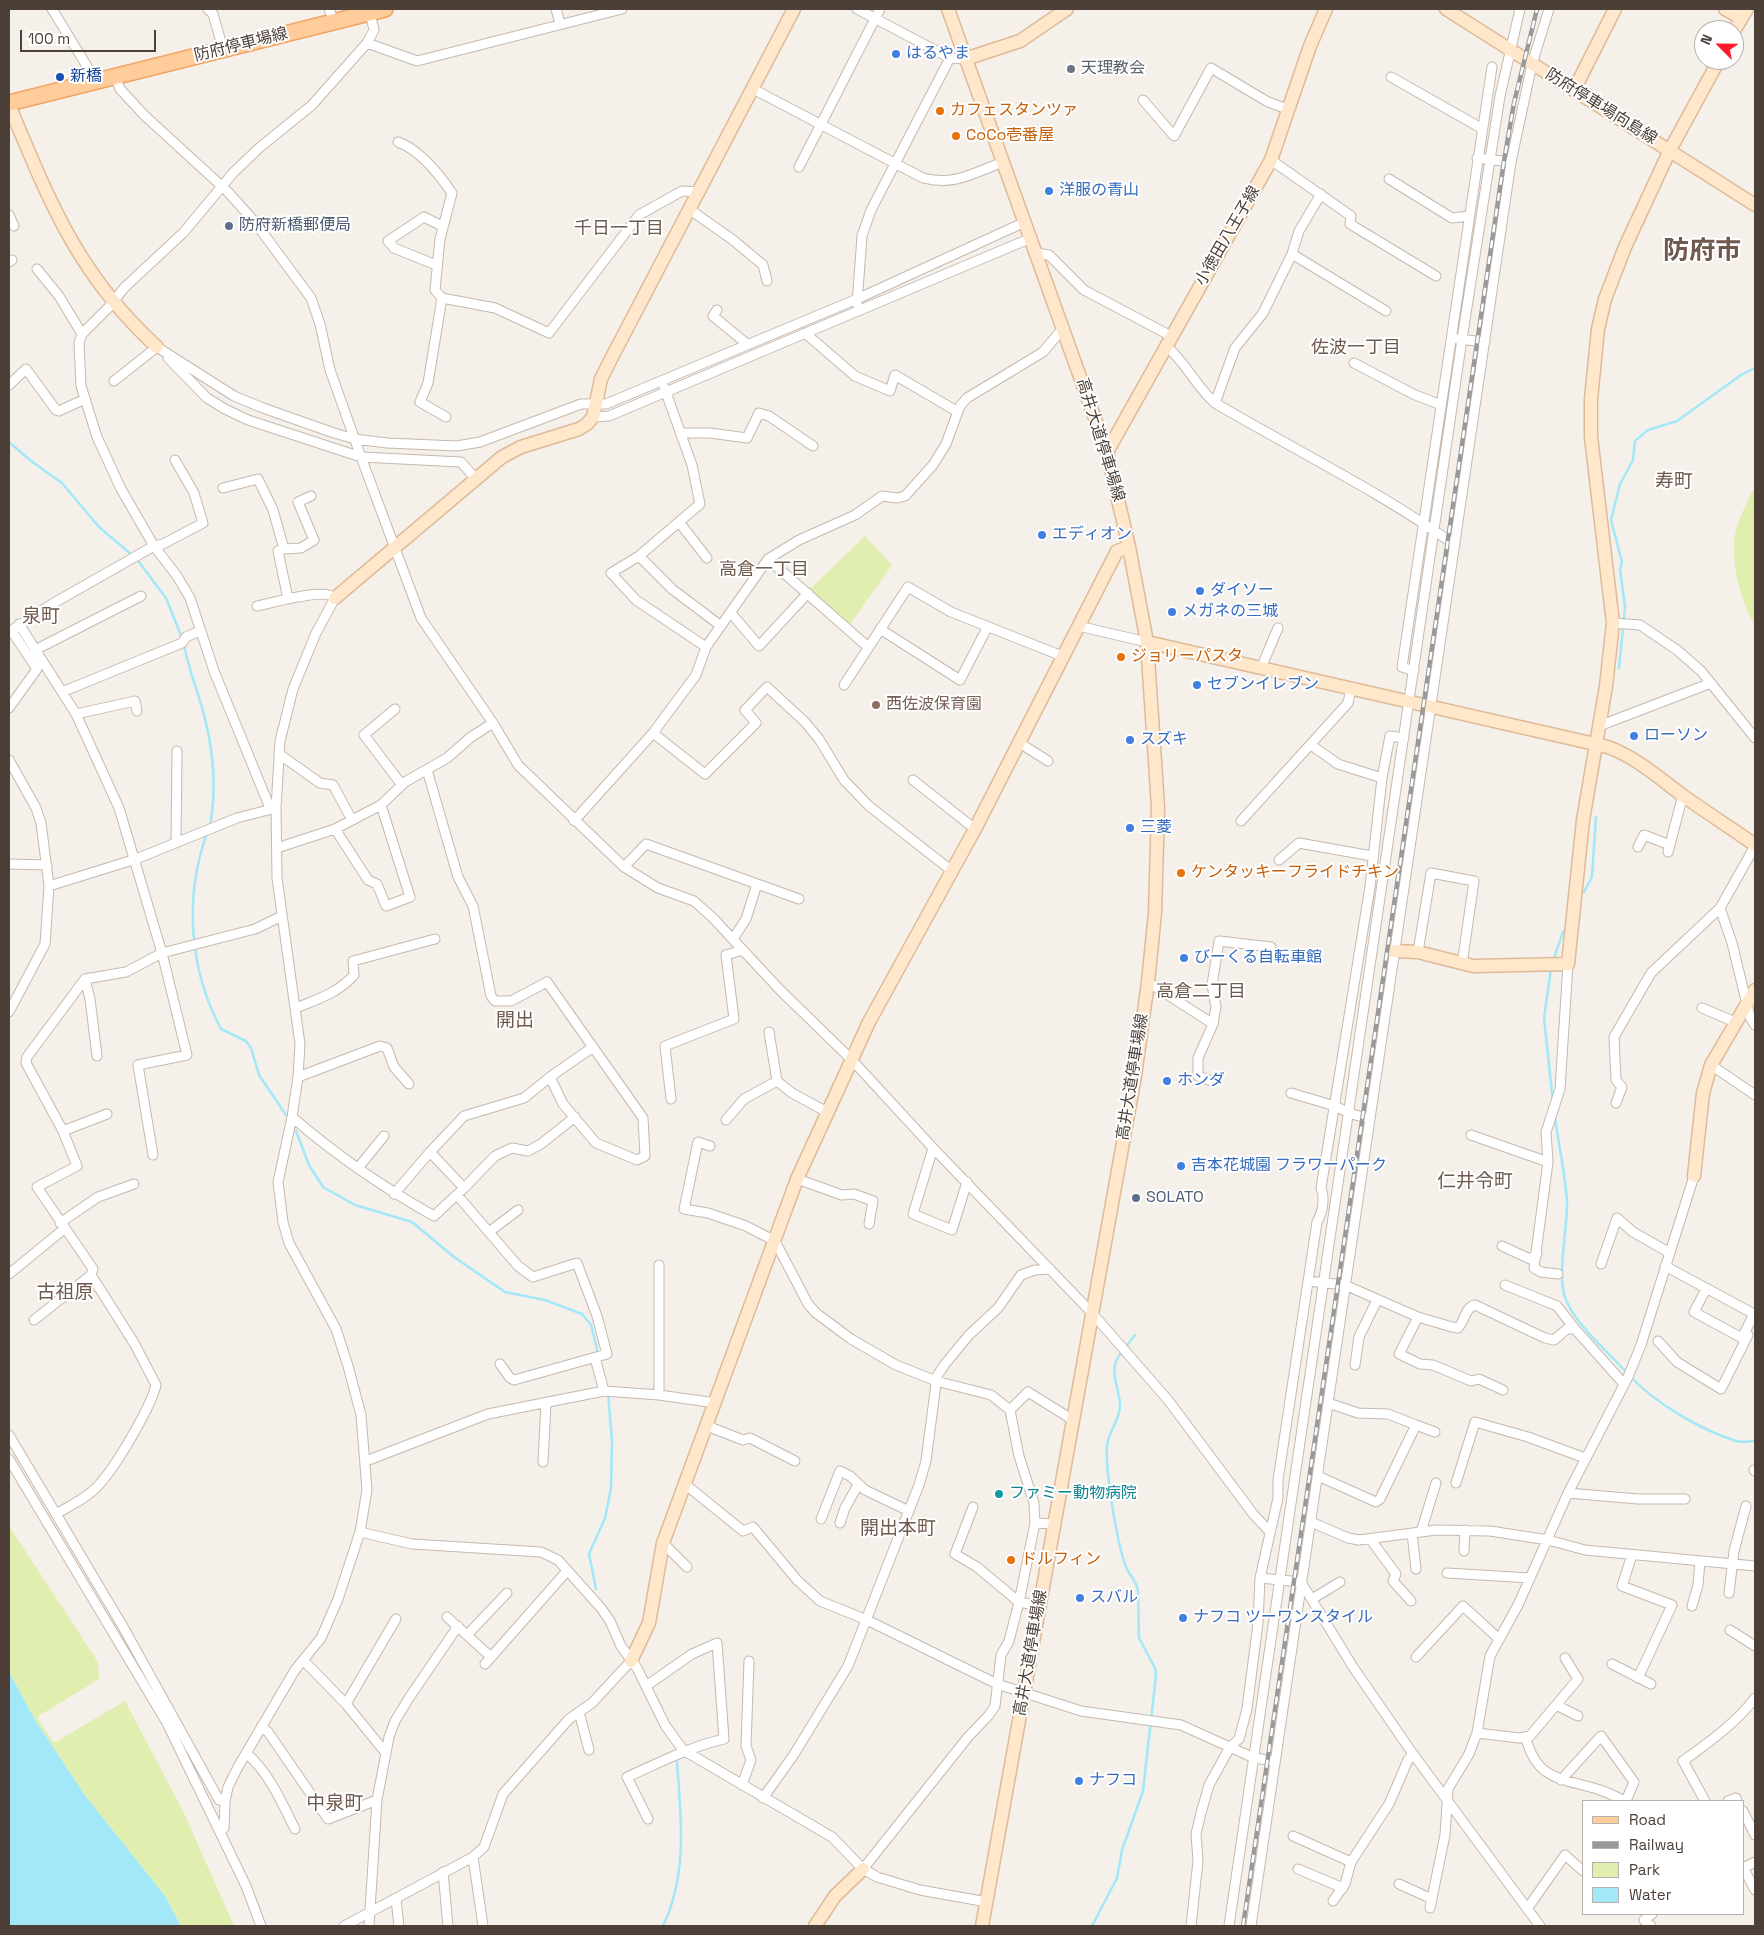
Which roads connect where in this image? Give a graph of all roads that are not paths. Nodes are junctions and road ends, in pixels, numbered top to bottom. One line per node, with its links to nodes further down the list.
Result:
1 (52, 9): 32 (street)
2 (208, 9): 23 (street)
3 (385, 9): 17 (main road, 防府停車場線)
4 (556, 9): 21 (street)
5 (622, 9): 21 (street)
6 (794, 9): 33 (street)
7 (857, 9): 20 (street)
8 (880, 9): 20 (street)
9 (948, 9): 26 (street, 高井大道停車場線)
10 (1326, 9): 39 (street, 小徳田八王子線)
11 (1446, 9): 24 (street, 防府停車場向島線)
12 (1520, 9): 24 (street)
13 (1549, 9): 27 (street)
14 (1614, 9): 34 (street)
15 (1725, 9): 18 (street)
16 (1060, 11): 26 (street)
17 (370, 13): 19 (main road, 防府停車場線); 22 (street)
18 (1744, 13)
19 (331, 15): 23 (main road, 防府停車場線)
20 (875, 19): 25 (street); 40 (street)
21 (560, 24): 22 (street)
22 (367, 43): 52 (street)
23 (223, 49): 30 (main road, 防府停車場線)
24 (1509, 50): 27 (street, 防府停車場向島線); 36 (street)
25 (950, 58): 26 (street); 49 (street)
26 (965, 59): 47 (street, 高井大道停車場線)
27 (1532, 64): 34 (street, 防府停車場向島線); 48 (street)
28 (1492, 67): 35 (street)
29 (1714, 70): 43 (street)
30 (115, 76): 32 (main road, 防府停車場線); 52 (street)
31 (1391, 77): 41 (street)
32 (96, 82): 38 (main road, 防府停車場線)
33 (753, 89): 40 (street); 53 (street)
34 (1574, 90): 43 (street, 防府停車場向島線)
35 (1487, 94): 36 (street); 41 (street)
36 (1500, 96): 46 (street)
37 (1143, 100): 39 (street)
38 (9, 104): 71 (street)
39 (1288, 109): 45 (street, 小徳田八王子線)
40 (821, 125): 49 (street); 50 (street)
41 (1481, 128): 44 (street)
42 (398, 142): 61 (street)
43 (1670, 150): 55 (street, 防府停車場向島線); 122 (street)
44 (1477, 158): 46 (street); 58 (street)
45 (1271, 160): 54 (street); 80 (street, 小徳田八王子線)
46 (1490, 160): 48 (street); 79 (street)
47 (1003, 162): 49 (street); 59 (street, 高井大道停車場線)
48 (1511, 162): 81 (street)
49 (895, 164): 70 (street)
50 (799, 166)
51 (1389, 179): 58 (street)
52 (221, 186): 71 (street); 97 (street)
53 (698, 192): 56 (street); 69 (street)
54 (1321, 194): 64 (street); 67 (street)
55 (1755, 205)
56 (689, 209): 68 (street); 90 (street)
57 (9, 215): 60 (street)
58 (1469, 216): 78 (street)
59 (1025, 222): 62 (street, 高井大道停車場線); 70 (street)
60 (14, 226)
61 (442, 226): 65 (street); 65 (street)
62 (1031, 238): 63 (street, 高井大道停車場線); 73 (street)
63 (1036, 253): 75 (street, 高井大道停車場線); 80 (street)
64 (1292, 254): 74 (street); 91 (street)
65 (436, 265): 69 (street)
66 (37, 268): 77 (street)
67 (1436, 276)
68 (767, 281)
69 (442, 298): 94 (street)
70 (857, 299): 73 (street); 82 (street)
71 (112, 302): 77 (street); 83 (street)
72 (717, 310): 82 (street)
73 (857, 311): 76 (street)
74 (1386, 311)
75 (1064, 327): 93 (street); 99 (street, 高井大道停車場線)
76 (805, 333): 88 (street); 93 (street)
77 (82, 334): 89 (street)
78 (1451, 338): 79 (street); 92 (street)
79 (1462, 339): 81 (street); 107 (street)
80 (1169, 341): 91 (street); 99 (street, 小徳田八王子線)
81 (1485, 342): 108 (street)
82 (747, 344): 86 (street)
83 (157, 347): 85 (street); 97 (street); 100 (street)
84 (1354, 362): 92 (street)
85 (114, 381)
86 (661, 381): 88 (street); 90 (street)
87 (9, 385): 89 (street)
88 (666, 392): 95 (street); 96 (street)
89 (85, 399): 109 (street)
90 (596, 403): 95 (street); 97 (street)
91 (1215, 404): 106 (street)
92 (1441, 405): 106 (street)
93 (958, 412): 115 (street)
94 (446, 417)
95 (593, 417): 102 (street)
96 (680, 432): 98 (street); 105 (street)
97 (355, 439): 100 (street)
98 (813, 446)
99 (1106, 452): 110 (street, 高井大道停車場線)
100 (361, 457): 102 (street); 112 (street)
101 (175, 460): 109 (street)
102 (476, 478): 112 (street)
103 (222, 488): 111 (street)
104 (312, 496): 111 (street)
105 (679, 522): 113 (street); 114 (street)
106 (1424, 523): 107 (street); 137 (street)
107 (1436, 531): 108 (street); 137 (street)
108 (1455, 545): 144 (street)
109 (154, 546): 123 (street); 130 (street)
110 (1129, 547): 125 (street); 131 (street, 高井大道停車場線)
111 (284, 549): 119 (street)
112 (395, 549): 118 (street); 148 (street)
113 (639, 556): 124 (street); 132 (street)
114 (708, 558)
115 (768, 559): 116 (street); 121 (street)
116 (808, 593): 121 (street); 133 (street)
117 (141, 596): 134 (street)
118 (336, 598): 119 (street); 157 (street)
119 (288, 599): 120 (street)
120 (258, 606)
121 (731, 613): 124 (street)
122 (1613, 623): 138 (street); 149 (street)
123 (19, 624): 129 (street); 134 (street)
124 (721, 626): 132 (street)
125 (1078, 626): 131 (street); 135 (street)
126 (987, 628): 128 (street); 128 (street); 135 (street)
127 (1278, 628): 136 (street)
128 (880, 629): 133 (street)
129 (10, 631): 143 (street)
130 (200, 631): 141 (street); 166 (street)
131 (1147, 642): 136 (street); 198 (street, 高井大道停車場線)
132 (706, 647): 150 (street)
133 (868, 647): 139 (street)
134 (35, 650): 141 (street)
135 (1062, 656): 153 (street)
136 (1261, 668): 140 (street)
137 (1414, 671): 142 (street)
138 (1711, 683): 149 (street); 152 (street)
139 (844, 686)
140 (1351, 689): 142 (street); 155 (street)
141 (62, 692): 147 (street)
142 (1409, 702): 144 (street); 151 (street)
143 (9, 708)
144 (1431, 708): 154 (street); 192 (street)
145 (395, 709): 163 (street)
146 (137, 711): 147 (street)
147 (76, 714): 177 (street)
148 (493, 723): 160 (street); 169 (street)
149 (1600, 726): 154 (street)
150 (653, 733): 169 (street); 182 (street)
151 (1404, 738): 161 (street); 223 (street)
152 (1755, 738)
153 (1018, 742): 159 (street); 171 (street)
154 (1595, 743): 164 (street); 196 (street)
155 (1311, 745): 161 (street); 168 (street)
156 (177, 750): 172 (street)
157 (279, 754): 166 (street); 167 (street)
158 (9, 760): 180 (street)
159 (1048, 761)
160 (427, 770): 163 (street); 208 (street)
161 (1382, 778): 176 (street)
162 (913, 780): 171 (street)
163 (402, 785): 165 (street)
164 (1683, 795): 173 (street); 174 (street)
165 (381, 805): 167 (street); 170 (street)
166 (273, 808): 172 (street); 175 (street)
167 (352, 820): 170 (street)
168 (1241, 820)
169 (574, 821): 181 (street)
170 (335, 829): 175 (street)
171 (975, 829): 182 (street)
172 (176, 843): 177 (street)
173 (1755, 846): 186 (street)
174 (1638, 847)
175 (277, 848): 187 (street)
176 (1372, 856): 178 (street); 221 (street)
177 (136, 859): 184 (street); 193 (street)
178 (1279, 860)
179 (9, 864): 180 (street)
180 (47, 865): 184 (street)
181 (624, 867): 183 (street); 189 (street)
182 (952, 871): 210 (street)
183 (757, 884): 185 (street); 189 (street)
184 (49, 886): 203 (street)
185 (799, 899)
186 (1720, 908): 200 (street); 220 (street)
187 (280, 916): 193 (street); 201 (street)
188 (435, 939): 201 (street)
189 (733, 939): 191 (street)
190 (1272, 947): 205 (street)
191 (743, 950): 210 (street); 219 (street)
192 (1394, 951): 194 (street); 227 (street)
193 (162, 952): 197 (street); 235 (street)
194 (1418, 952): 195 (street); 195 (street)
195 (1462, 964): 196 (street)
196 (1557, 964): 236 (street)
197 (85, 979): 209 (street); 229 (street)
198 (1148, 982): 205 (street); 266 (street, 高井大道停車場線)
199 (1755, 990): 200 (street)
200 (1747, 1004): 204 (street); 206 (street)
201 (296, 1008): 212 (street)
202 (1702, 1008): 204 (street)
203 (9, 1012)
204 (1735, 1022): 211 (street)
205 (1213, 1024): 215 (street)
206 (1755, 1025)
207 (770, 1032): 214 (street)
208 (593, 1047): 213 (street); 226 (street)
209 (97, 1056)
210 (852, 1060): 222 (street); 233 (street)
211 (1711, 1065): 218 (street); 238 (street)
212 (298, 1077): 216 (street); 225 (street)
213 (550, 1077): 226 (street); 234 (street)
214 (777, 1081): 222 (street); 228 (street)
215 (1211, 1081)
216 (409, 1084)
217 (1291, 1093): 221 (street)
218 (1755, 1094)
219 (671, 1099)
220 (1616, 1103)
221 (1335, 1106): 223 (street); 260 (street)
222 (827, 1112): 239 (street)
223 (1349, 1113): 227 (street); 261 (street)
224 (108, 1114): 229 (street)
225 (292, 1117): 237 (street); 292 (street)
226 (575, 1118): 242 (street)
227 (1369, 1119): 262 (street)
228 (726, 1120)
229 (64, 1131): 247 (street)
230 (1471, 1135): 236 (street)
231 (384, 1136): 237 (street)
232 (710, 1146): 249 (street)
233 (933, 1148): 240 (street); 240 (street)
234 (430, 1152): 242 (street); 243 (street)
235 (152, 1155)
236 (1548, 1162): 252 (street)
237 (358, 1168): 243 (street)
238 (1694, 1176): 251 (street)
239 (796, 1179): 246 (street); 249 (street)
240 (967, 1182): 256 (street)
241 (134, 1184): 247 (street)
242 (464, 1188): 244 (street)
243 (394, 1194): 244 (street)
244 (457, 1195): 248 (street)
245 (518, 1210): 248 (street)
246 (869, 1224)
247 (62, 1226): 257 (street); 259 (street)
248 (489, 1232): 272 (street)
249 (775, 1241): 276 (street); 280 (street)
250 (1502, 1246): 252 (street)
251 (1670, 1253): 253 (street); 255 (street)
252 (1536, 1254): 258 (street)
253 (1601, 1264)
254 (659, 1265): 279 (street)
255 (1665, 1266): 264 (street); 275 (street)
256 (1050, 1269): 266 (street); 276 (street)
257 (9, 1274)
258 (1558, 1274)
259 (91, 1275): 268 (street); 304 (street)
260 (1308, 1281): 261 (street); 312 (street)
261 (1324, 1283): 262 (street); 328 (street)
262 (1345, 1285): 265 (street); 281 (street)
263 (1505, 1285): 270 (street)
264 (1706, 1289): 264 (street)
265 (1377, 1300): 267 (street); 274 (street)
266 (1092, 1313): 284 (street, 高井大道停車場線); 312 (street)
267 (1418, 1316): 270 (street); 277 (street)
268 (34, 1320)
269 (1755, 1321): 271 (street)
270 (1575, 1328): 275 (street)
271 (1658, 1341)
272 (595, 1358): 273 (street); 278 (street)
273 (500, 1364)
274 (1355, 1365)
275 (1627, 1377): 289 (street)
276 (936, 1381): 283 (street); 303 (street)
277 (1503, 1390)
278 (604, 1391): 279 (street); 282 (street)
279 (659, 1395): 280 (street)
280 (716, 1403): 286 (street)
281 (1328, 1403): 285 (street); 294 (street)
282 (546, 1404): 292 (street); 293 (street)
283 (1010, 1410): 284 (street); 308 (street)
284 (1073, 1420): 309 (street, 高井大道停車場線)
285 (1416, 1425): 287 (street); 294 (street)
286 (707, 1426): 291 (street); 297 (street)
287 (1435, 1432)
288 (9, 1435): 304 (street)
289 (1585, 1458): 296 (street); 299 (street)
290 (9, 1459): 385 (street)
291 (795, 1461)
292 (366, 1462): 311 (street)
293 (544, 1462)
294 (1318, 1476): 306 (street)
295 (1436, 1483): 313 (street)
296 (1456, 1483)
297 (685, 1484): 316 (street); 340 (street)
298 (858, 1485): 303 (street); 305 (street); 307 (street)
299 (1568, 1493): 300 (street); 315 (street)
300 (1685, 1499)
301 (973, 1506): 335 (street)
302 (1746, 1506): 320 (street)
303 (909, 1511): 340 (street)
304 (56, 1514): 380 (street)
305 (821, 1519)
306 (1311, 1522): 314 (street); 329 (street)
307 (840, 1523)
308 (1035, 1523): 309 (street); 335 (street)
309 (1054, 1524): 336 (street, 高井大道停車場線)
310 (1466, 1530): 313 (street); 315 (street); 317 (street)
311 (360, 1532): 324 (street); 348 (street)
312 (1270, 1532): 326 (street)
313 (1416, 1533): 314 (street); 323 (street)
314 (1371, 1540): 334 (street)
315 (1548, 1540): 318 (street); 327 (street)
316 (663, 1543): 322 (street); 349 (street)
317 (1464, 1551)
318 (1632, 1555): 319 (street); 352 (street)
319 (1700, 1561): 320 (street); 337 (street)
320 (1733, 1562): 321 (street); 332 (street)
321 (1755, 1566)
322 (687, 1567)
323 (1416, 1569)
324 (567, 1571): 343 (street); 349 (street)
325 (1446, 1573): 327 (street)
326 (1260, 1578): 328 (street); 365 (street)
327 (1530, 1578): 344 (street)
328 (1280, 1580): 329 (street); 371 (street)
329 (1301, 1582): 333 (street); 372 (street)
330 (1340, 1582): 333 (street)
331 (493, 1593): 343 (street)
332 (1729, 1593)
333 (1312, 1599): 370 (street)
334 (1411, 1601)
335 (1019, 1602): 336 (street); 353 (street)
336 (1039, 1606): 356 (street, 高井大道停車場線)
337 (1692, 1606)
338 (448, 1617): 341 (street)
339 (396, 1619): 358 (street)
340 (867, 1620): 353 (street); 375 (street)
341 (458, 1626): 343 (street); 368 (street)
342 (1730, 1630): 345 (street)
343 (467, 1635)
344 (1499, 1639): 346 (street); 363 (street)
345 (1755, 1646)
346 (1416, 1658)
347 (1565, 1658): 359 (street)
348 (304, 1661): 358 (street); 362 (street)
349 (631, 1661): 355 (street); 360 (street)
350 (749, 1661): 374 (street)
351 (1612, 1664): 352 (street)
352 (1638, 1678): 354 (street)
353 (997, 1684): 356 (street); 391 (street)
354 (1651, 1684)
355 (646, 1686): 367 (street); 367 (street)
356 (1024, 1693): 365 (street); 400 (street, 高井大道停車場線)
357 (1755, 1698): 379 (street)
358 (346, 1704): 368 (street)
359 (1556, 1705): 361 (street); 364 (street)
360 (579, 1712): 366 (street); 388 (street)
361 (1578, 1716)
362 (261, 1727): 369 (street); 376 (street)
363 (1476, 1733): 364 (street); 381 (street)
364 (1526, 1738): 373 (street)
365 (1230, 1747): 371 (street); 412 (street)
366 (590, 1750)
367 (683, 1750): 374 (street); 383 (street)
368 (385, 1752): 376 (street)
369 (246, 1753): 380 (street); 384 (street)
370 (1412, 1754): 381 (street); 389 (street)
371 (1254, 1758): 372 (street); 413 (street)
372 (1275, 1761): 414 (street)
373 (1561, 1780): 377 (street); 378 (street)
374 (742, 1785): 375 (street)
375 (762, 1798): 391 (street)
376 (377, 1800): 402 (street)
377 (1624, 1800)
378 (1626, 1800)
379 (1704, 1800)
380 (225, 1801): 385 (street)
381 (1447, 1803): 395 (street); 401 (street)
382 (1744, 1813): 386 (street)
383 (648, 1819)
384 (295, 1829)
385 (220, 1832): 404 (street)
386 (1755, 1835)
387 (1293, 1836): 389 (street)
388 (473, 1856): 394 (street); 409 (street)
389 (1351, 1862): 396 (street)
390 (1298, 1868): 396 (street)
391 (863, 1869): 400 (street); 410 (street)
392 (1582, 1870): 401 (street)
393 (1744, 1870): 397 (street)
394 (443, 1872): 398 (street); 408 (street)
395 (1399, 1884)
396 (1343, 1888): 399 (street)
397 (1755, 1890)
398 (396, 1899): 402 (street); 407 (street)
399 (1333, 1901)
400 (987, 1902): 411 (street, 高井大道停車場線)
401 (1527, 1909): 415 (street)
402 (369, 1913): 405 (street); 406 (street)
403 (1651, 1915): 416 (street)
404 (261, 1926)
405 (344, 1926)
406 (369, 1926)
407 (399, 1926)
408 (448, 1926)
409 (482, 1926)
410 (815, 1926)
411 (982, 1926)
412 (1191, 1926)
413 (1229, 1926)
414 (1251, 1926)
415 (1540, 1926)
416 (1650, 1926)

